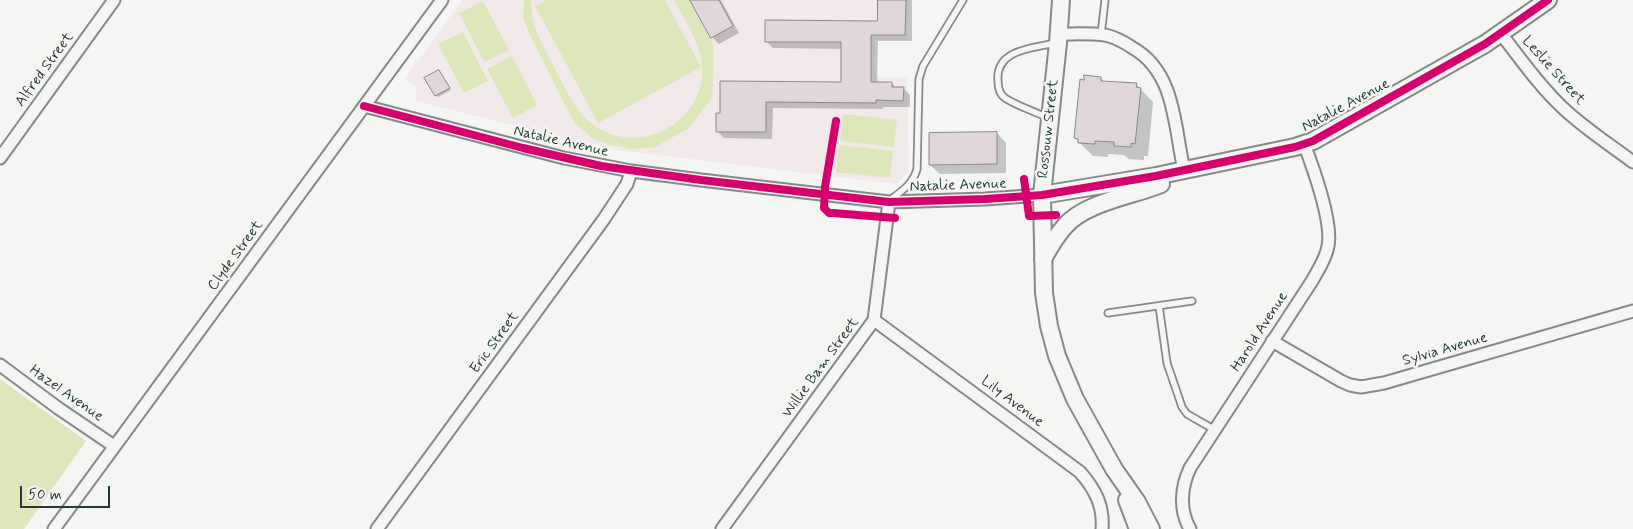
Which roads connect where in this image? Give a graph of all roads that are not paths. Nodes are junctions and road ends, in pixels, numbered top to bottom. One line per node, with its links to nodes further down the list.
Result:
1 (114, 0): 13 (street, Alfred Street)
2 (442, 0): 10 (street, Clyde Street)
3 (963, 0): 18 (lane)
4 (1061, 0): 9 (street, Rossouw Street)
5 (1106, 0): 8 (lane)
6 (1548, 0): 7 (street, Natalie Avenue)
7 (1501, 34): 12 (street, Natalie Avenue); 14 (street, Leslie Street)
8 (1101, 35): 9 (street); 15 (street)
9 (1058, 38): 11 (street, Rossouw Street); 11 (lane)
10 (364, 106): 16 (street, Natalie Avenue); 28 (street, Clyde Street)
11 (1050, 118): 17 (street, Rossouw Street)
12 (1304, 144): 15 (street, Natalie Avenue); 25 (street, Harold Avenue)
13 (0, 158)
14 (1633, 162)
15 (1184, 170): 17 (street, Natalie Avenue); 19 (street)
16 (631, 171): 18 (street, Natalie Avenue); 31 (street, Eric Street)
17 (1042, 195): 18 (street, Natalie Avenue); 19 (street, Rossouw Street)
18 (889, 202): 24 (street, Willie Bam Street)
19 (1043, 260): 29 (street, Rossouw Street)
20 (1192, 301): 21 (lane)
21 (1159, 306): 23 (lane); 27 (lane)
22 (1633, 311): 25 (street, Sylvia Avenue)
23 (1108, 313)
24 (874, 320): 32 (street, Willie Bam Street); 33 (street, Lily Avenue)
25 (1272, 342): 27 (street, Harold Avenue)
26 (0, 365): 28 (street, Hazel Avenue)
27 (1215, 430): 36 (street, Harold Avenue)
28 (114, 446): 30 (street, Clyde Street)
29 (1122, 480): 34 (street, Rossouw Street); 35 (street, Rossouw Street)
30 (54, 529)
31 (377, 529)
32 (722, 529)
33 (1102, 529)
34 (1138, 529)
35 (1151, 529)
36 (1190, 529)

